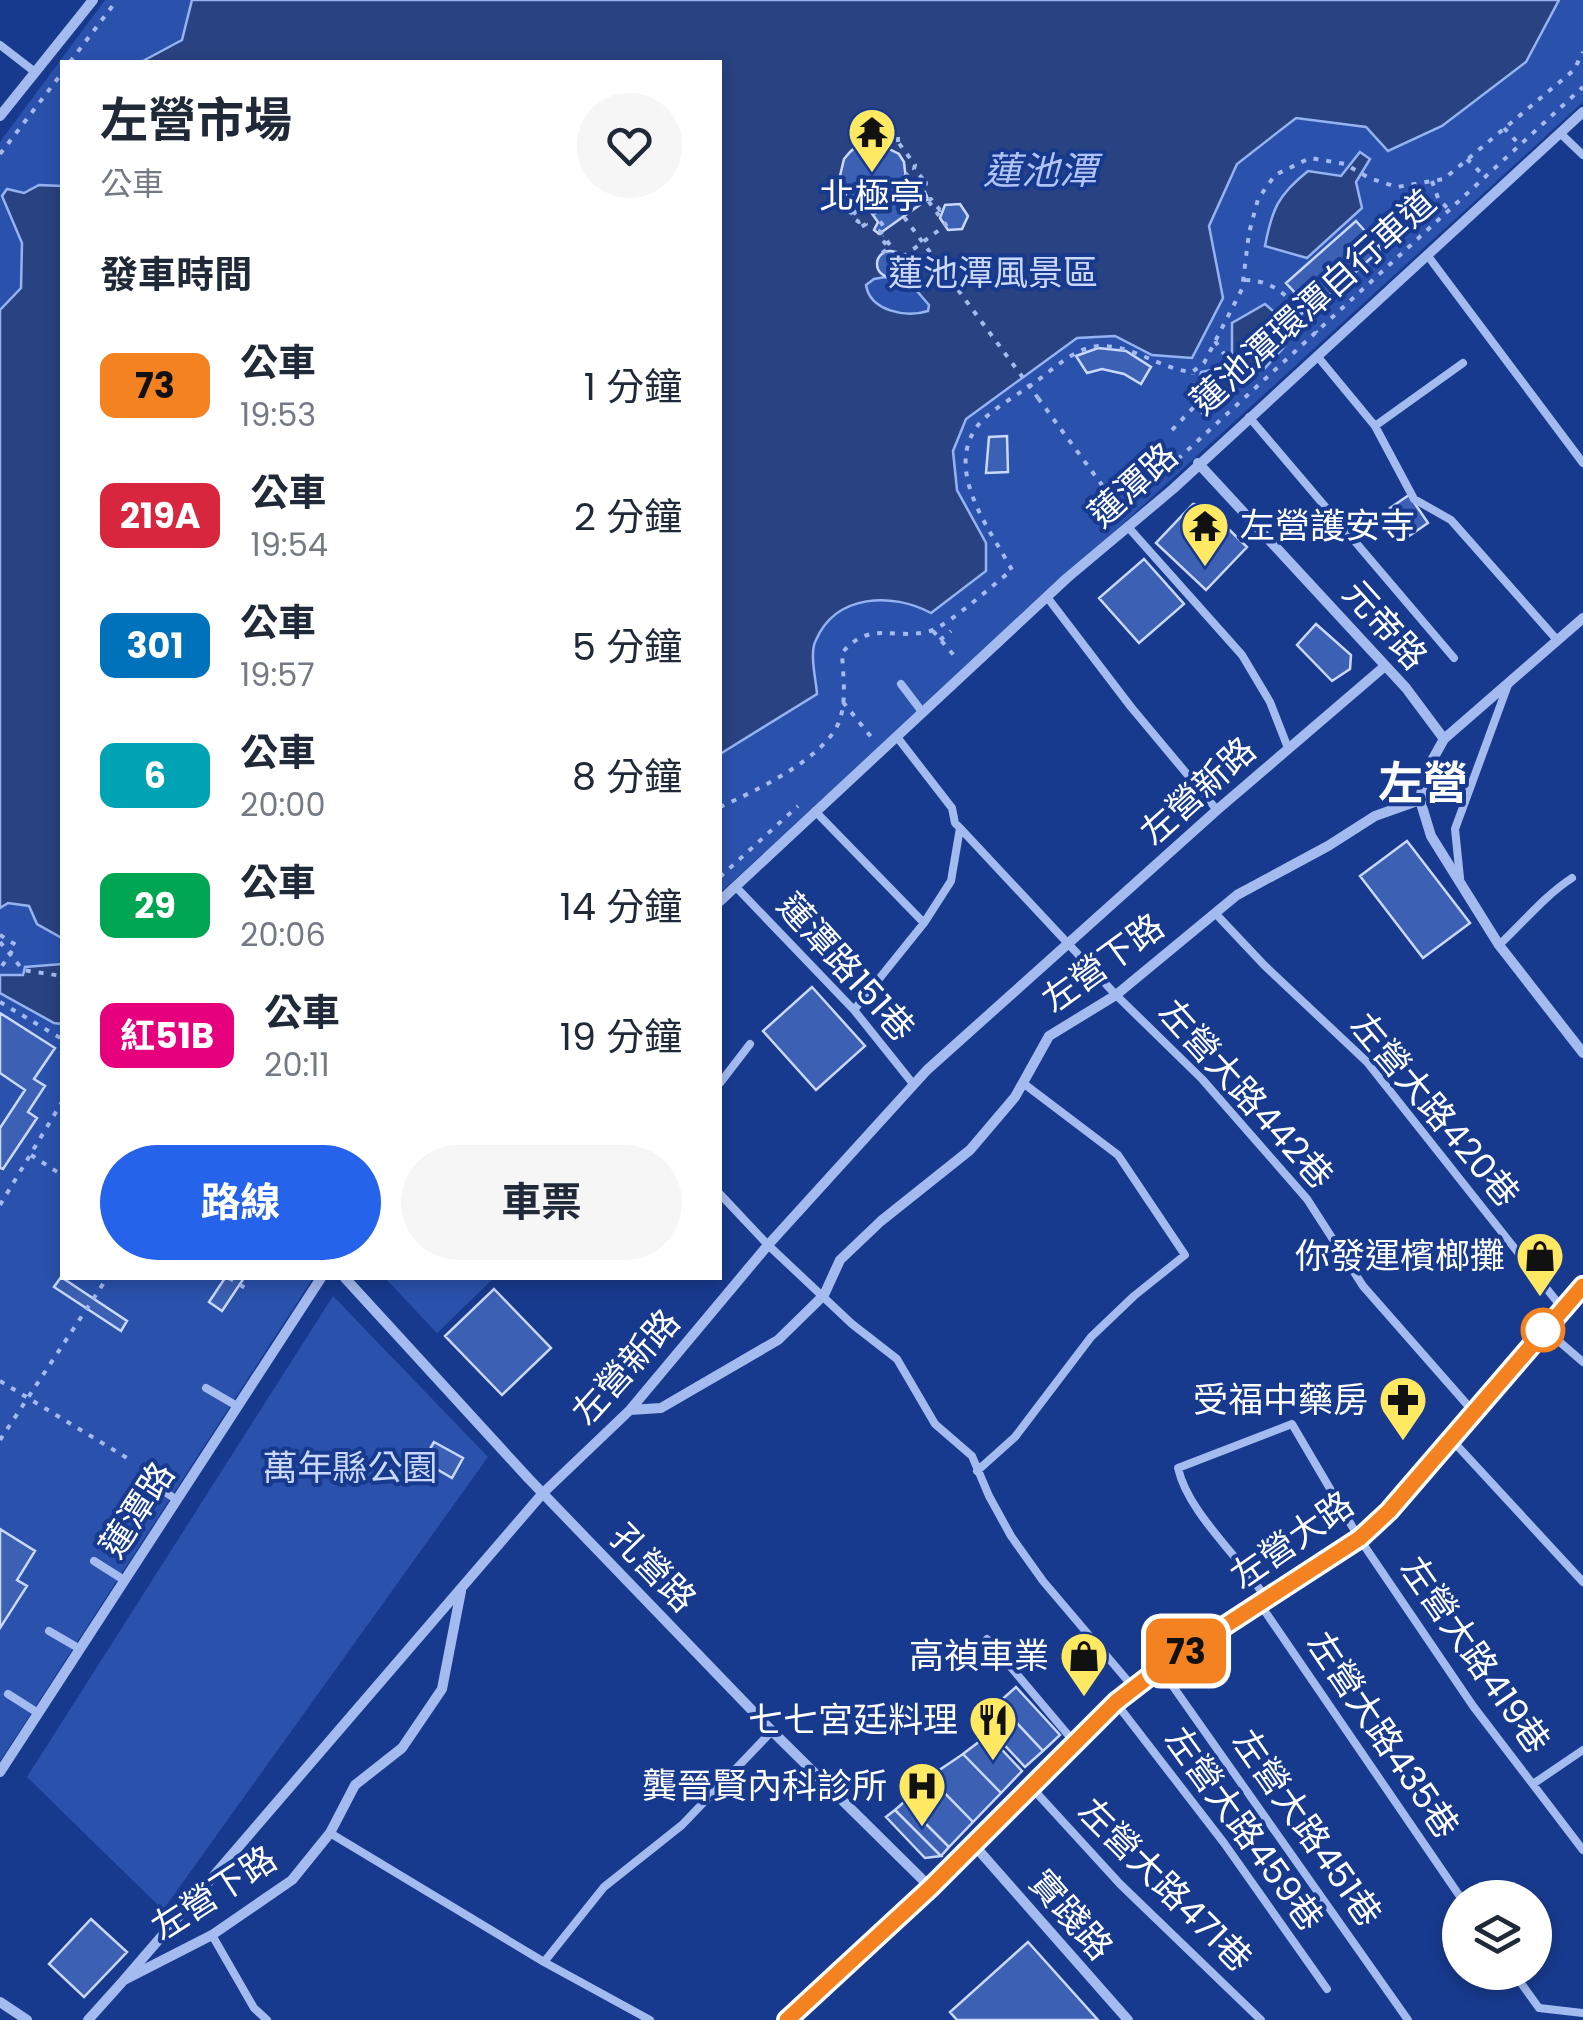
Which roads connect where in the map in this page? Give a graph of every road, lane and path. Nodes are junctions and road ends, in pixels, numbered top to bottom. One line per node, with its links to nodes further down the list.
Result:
1 (93, 0): 6 (street)
2 (117, 0): 5 (path)
3 (0, 45): 6 (lane)
4 (1583, 52): 11 (path)
5 (72, 60)
6 (35, 72): 10 (street)
7 (60, 76): 15 (path)
8 (1583, 87): 14 (path, 蓮池潭環潭自行車道)
9 (1583, 112): 12 (street, 蓮潭路)
10 (0, 116)
11 (1504, 128): 14 (path); 17 (path)
12 (1560, 133): 16 (lane); 33 (street, 蓮潭路)
13 (898, 142): 18 (path)
14 (1519, 144): 19 (path, 蓮池潭環潭自行車道)
15 (0, 154)
16 (1583, 155)
17 (1468, 160): 19 (path); 20 (path)
18 (916, 168): 21 (path); 23 (path)
19 (1485, 177): 25 (path, 蓮池潭環潭自行車道)
20 (1432, 181): 25 (path); 36 (path)
21 (913, 188)
22 (832, 190): 26 (path)
23 (930, 200): 24 (path); 30 (path)
24 (945, 206)
25 (1450, 211): 38 (path, 蓮池潭環潭自行車道)
26 (851, 215): 27 (path); 30 (path)
27 (873, 216)
28 (904, 217): 31 (path, bridge)
29 (944, 224): 31 (path)
30 (882, 236): 32 (path)
31 (922, 240): 34 (path); 49 (path, bridge)
32 (882, 254)
33 (1428, 256): 40 (street, 蓮潭路); 47 (lane)
34 (900, 257)
35 (892, 276): 37 (path)
36 (1243, 280): 38 (path); 39 (path)
37 (893, 288)
38 (1317, 333): 50 (path, 蓮池潭環潭自行車道)
39 (1214, 341): 42 (path); 43 (path)
40 (1318, 357): 44 (street, 蓮潭路); 45 (lane)
41 (1463, 363): 45 (lane)
42 (1192, 372): 46 (path); 54 (path)
43 (1241, 378)
44 (1249, 417): 48 (street, 蓮潭路); 58 (lane)
45 (1375, 426): 57 (lane)
46 (1172, 430)
47 (1583, 463)
48 (1198, 464): 51 (street, 蓮潭路); 60 (street, 元帝路)
49 (1102, 485)
50 (1126, 507)
51 (1128, 527): 52 (street, 蓮潭路); 68 (lane)
52 (1048, 597): 64 (street, 蓮潭路); 72 (lane)
53 (1583, 618): 57 (street)
54 (933, 630): 56 (path); 63 (path)
55 (951, 631): 56 (path)
56 (940, 640): 59 (path)
57 (1557, 640): 61 (street)
58 (1454, 658)
59 (956, 659)
60 (1385, 666): 67 (street, 元帝路); 68 (street, 左營新路)
61 (1510, 680): 67 (street); 79 (lane)
62 (901, 684): 64 (lane)
63 (843, 702): 66 (path); 71 (path)
64 (923, 713): 65 (street, 蓮潭路)
65 (896, 737): 73 (street, 蓮潭路); 74 (lane, 左營大路442巷)
66 (872, 738)
67 (1444, 739): 69 (street)
68 (1288, 748): 72 (street, 左營新路)
69 (1420, 800): 79 (street); 82 (street, 左營下路)
70 (800, 804): 76 (path)
71 (722, 805)
72 (1217, 810): 86 (street, 左營新路)
73 (815, 812): 80 (street, 蓮潭路); 83 (lane)
74 (960, 828): 83 (lane); 86 (lane, 左營大路442巷)
75 (722, 863): 76 (path)
76 (728, 870): 77 (path)
77 (722, 874)
78 (1572, 878): 87 (lane)
79 (1461, 883): 87 (street)
80 (736, 886): 81 (street, 蓮潭路); 93 (lane, 蓮潭路151巷)
81 (722, 899)
82 (1216, 913): 91 (street, 左營下路); 113 (lane, 左營大路420巷)
83 (924, 923): 93 (lane)
84 (0, 934): 88 (path)
85 (0, 942): 88 (path)
86 (1068, 944): 91 (lane, 左營大路442巷); 99 (street, 左營新路)
87 (1499, 945): 96 (street)
88 (10, 958): 89 (path); 90 (path)
89 (0, 969)
90 (60, 976)
91 (1116, 995): 98 (street, 左營下路); 121 (lane, 左營大路442巷)
92 (0, 1002): 94 (path)
93 (854, 1010): 99 (lane, 蓮潭路151巷)
94 (60, 1038)
95 (750, 1044): 97 (lane)
96 (1583, 1053)
97 (722, 1080)
98 (1023, 1083): 112 (street, 左營下路); 126 (lane)
99 (914, 1085): 105 (street, 左營新路)
100 (60, 1105): 101 (path)
101 (31, 1155): 102 (path); 104 (path)
102 (60, 1174)
103 (722, 1196): 105 (lane)
104 (0, 1205)
105 (768, 1246): 112 (lane); 120 (street, 左營新路)
106 (106, 1280): 118 (path)
107 (231, 1280): 111 (path)
108 (320, 1280): 119 (street, 蓮潭路)
109 (347, 1280): 128 (street, 孔營路)
110 (1583, 1286): 113 (street, 左營大路)
111 (245, 1288)
112 (824, 1295): 120 (street, 左營下路); 126 (lane)
113 (1562, 1308): 114 (street, 左營大路)
114 (1544, 1328): 115 (lane); 121 (street, 左營大路)
115 (1583, 1362)
116 (0, 1381): 118 (path)
117 (206, 1388): 119 (lane)
118 (28, 1398): 124 (path); 125 (path)
119 (237, 1406): 129 (street, 蓮潭路)
120 (630, 1410): 128 (street, 左營新路)
121 (1473, 1412): 123 (street, 左營大路)
122 (1292, 1424): 130 (lane, 左營大路419巷); 135 (lane, 左營大路435巷)
123 (1451, 1439): 130 (street, 左營大路); 133 (lane)
124 (0, 1440)
125 (132, 1461)
126 (977, 1471): 140 (lane)
127 (147, 1480): 129 (lane)
128 (543, 1493): 134 (street, 左營新路); 144 (street, 孔營路)
129 (177, 1500): 132 (street, 蓮潭路)
130 (1360, 1538): 135 (street, 左營大路); 148 (lane, 左營大路419巷)
131 (94, 1561): 132 (lane)
132 (124, 1580): 138 (street, 蓮潭路)
133 (1583, 1582)
134 (461, 1590): 150 (street, 左營下路); 157 (street, 左營新路)
135 (1262, 1601): 139 (street, 左營大路); 153 (lane, 左營大路435巷)
136 (49, 1630): 138 (lane)
137 (987, 1639): 145 (lane)
138 (80, 1649): 143 (street, 蓮潭路)
139 (1160, 1668): 140 (street, 左營大路); 169 (lane, 左營大路451巷)
140 (1134, 1688): 142 (street, 左營大路)
141 (8, 1694): 143 (lane)
142 (1116, 1702): 145 (street, 左營大路); 158 (lane, 左營大路459巷)
143 (38, 1713): 147 (street, 蓮潭路)
144 (772, 1731): 154 (street, 孔營路); 156 (lane)
145 (1075, 1743): 149 (street, 左營大路)
146 (1583, 1750): 148 (lane)
147 (0, 1772)
148 (1532, 1784): 152 (lane, 左營大路419巷)
149 (1031, 1787): 151 (street, 左營大路); 168 (lane, 左營大路471巷)
150 (330, 1833): 155 (street, 左營下路); 156 (lane)
151 (974, 1845): 154 (street, 左營大路); 167 (street, 實踐路)
152 (1583, 1850)
153 (1450, 1880)
154 (930, 1888): 166 (street, 左營大路)
155 (212, 1935): 157 (street, 左營下路); 164 (lane)
156 (544, 1962): 165 (lane)
157 (124, 1980): 163 (street, 左營下路)
158 (1328, 1989)
159 (1526, 1990): 161 (lane)
160 (0, 2002): 162 (street)
161 (1583, 2013)
162 (27, 2020)
163 (88, 2020)
164 (267, 2020)
165 (650, 2020)
166 (787, 2020)
167 (1128, 2020)
168 (1262, 2020)
169 (1408, 2020)

